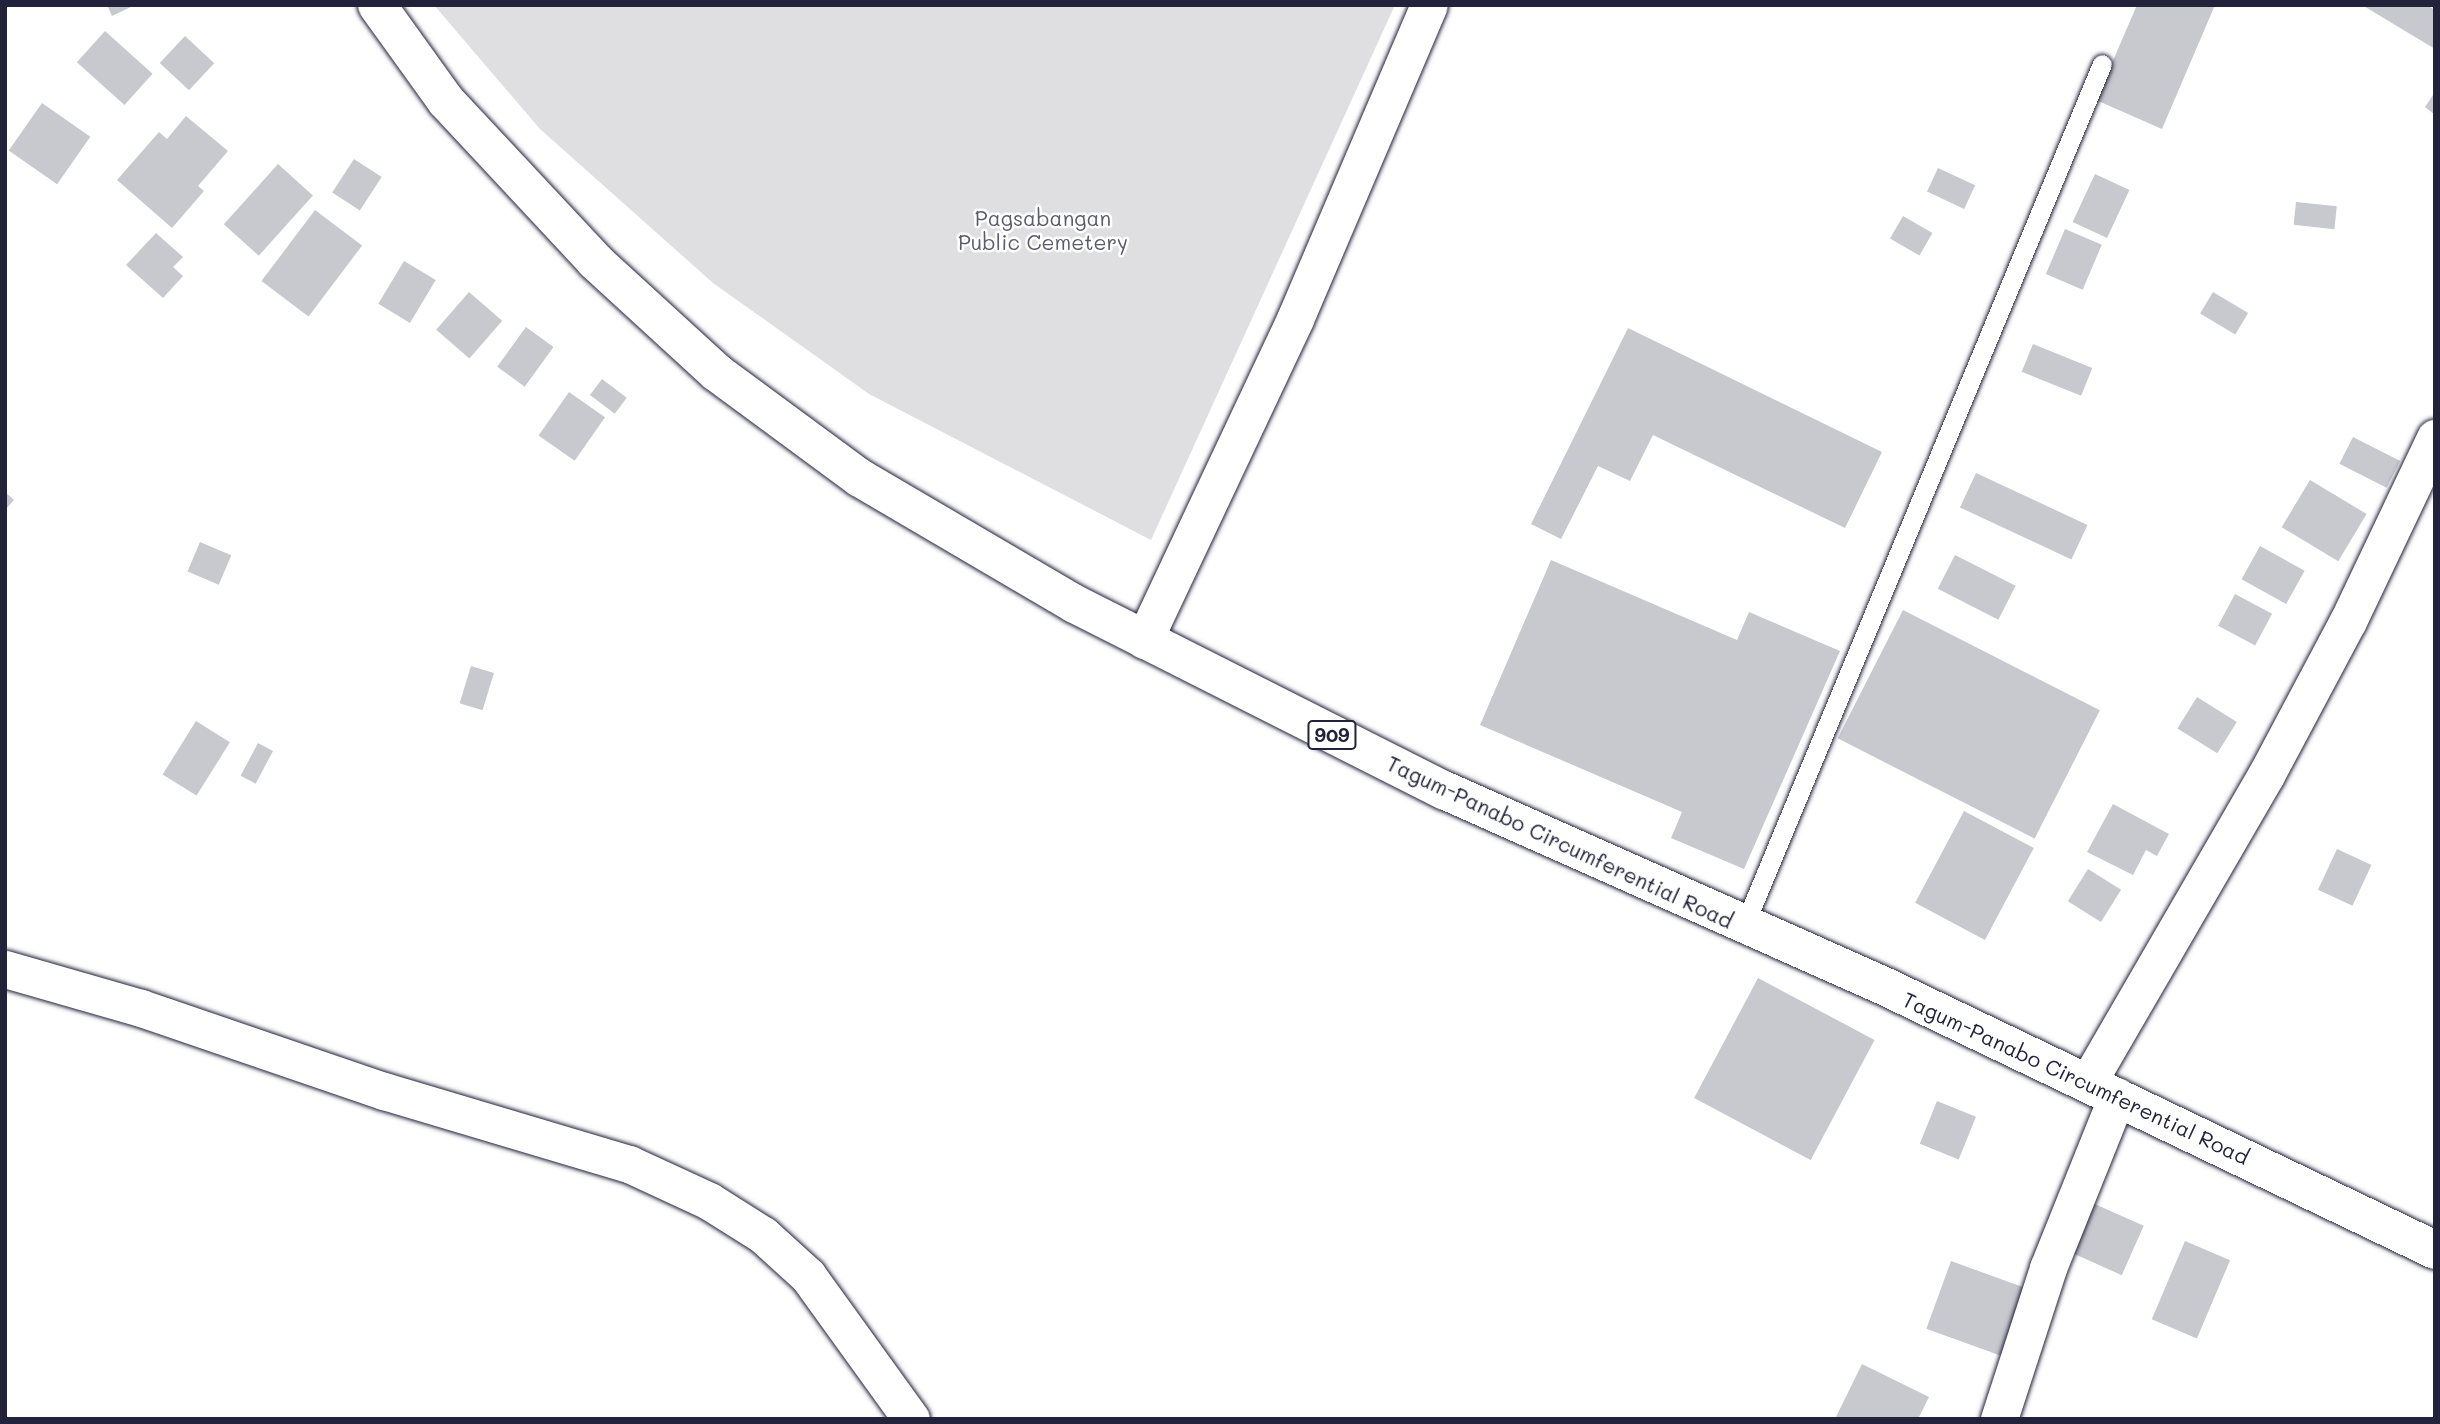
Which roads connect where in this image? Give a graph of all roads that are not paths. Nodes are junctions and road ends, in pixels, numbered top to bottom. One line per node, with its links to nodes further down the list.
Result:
1 (377, 5): 5 (highway, Tagum-Panabo Circumferential Road / 909)
2 (1429, 5): 5 (street)
3 (2102, 64): 6 (lane)
4 (2435, 438): 8 (street)
5 (1144, 640): 6 (highway, Tagum-Panabo Circumferential Road / 909)
6 (1744, 926): 8 (highway, Tagum-Panabo Circumferential Road / 909)
7 (5, 970): 10 (street)
8 (2103, 1089): 9 (highway, Tagum-Panabo Circumferential Road / 909); 11 (street)
9 (2435, 1250)
10 (911, 1419)
11 (1999, 1419)

